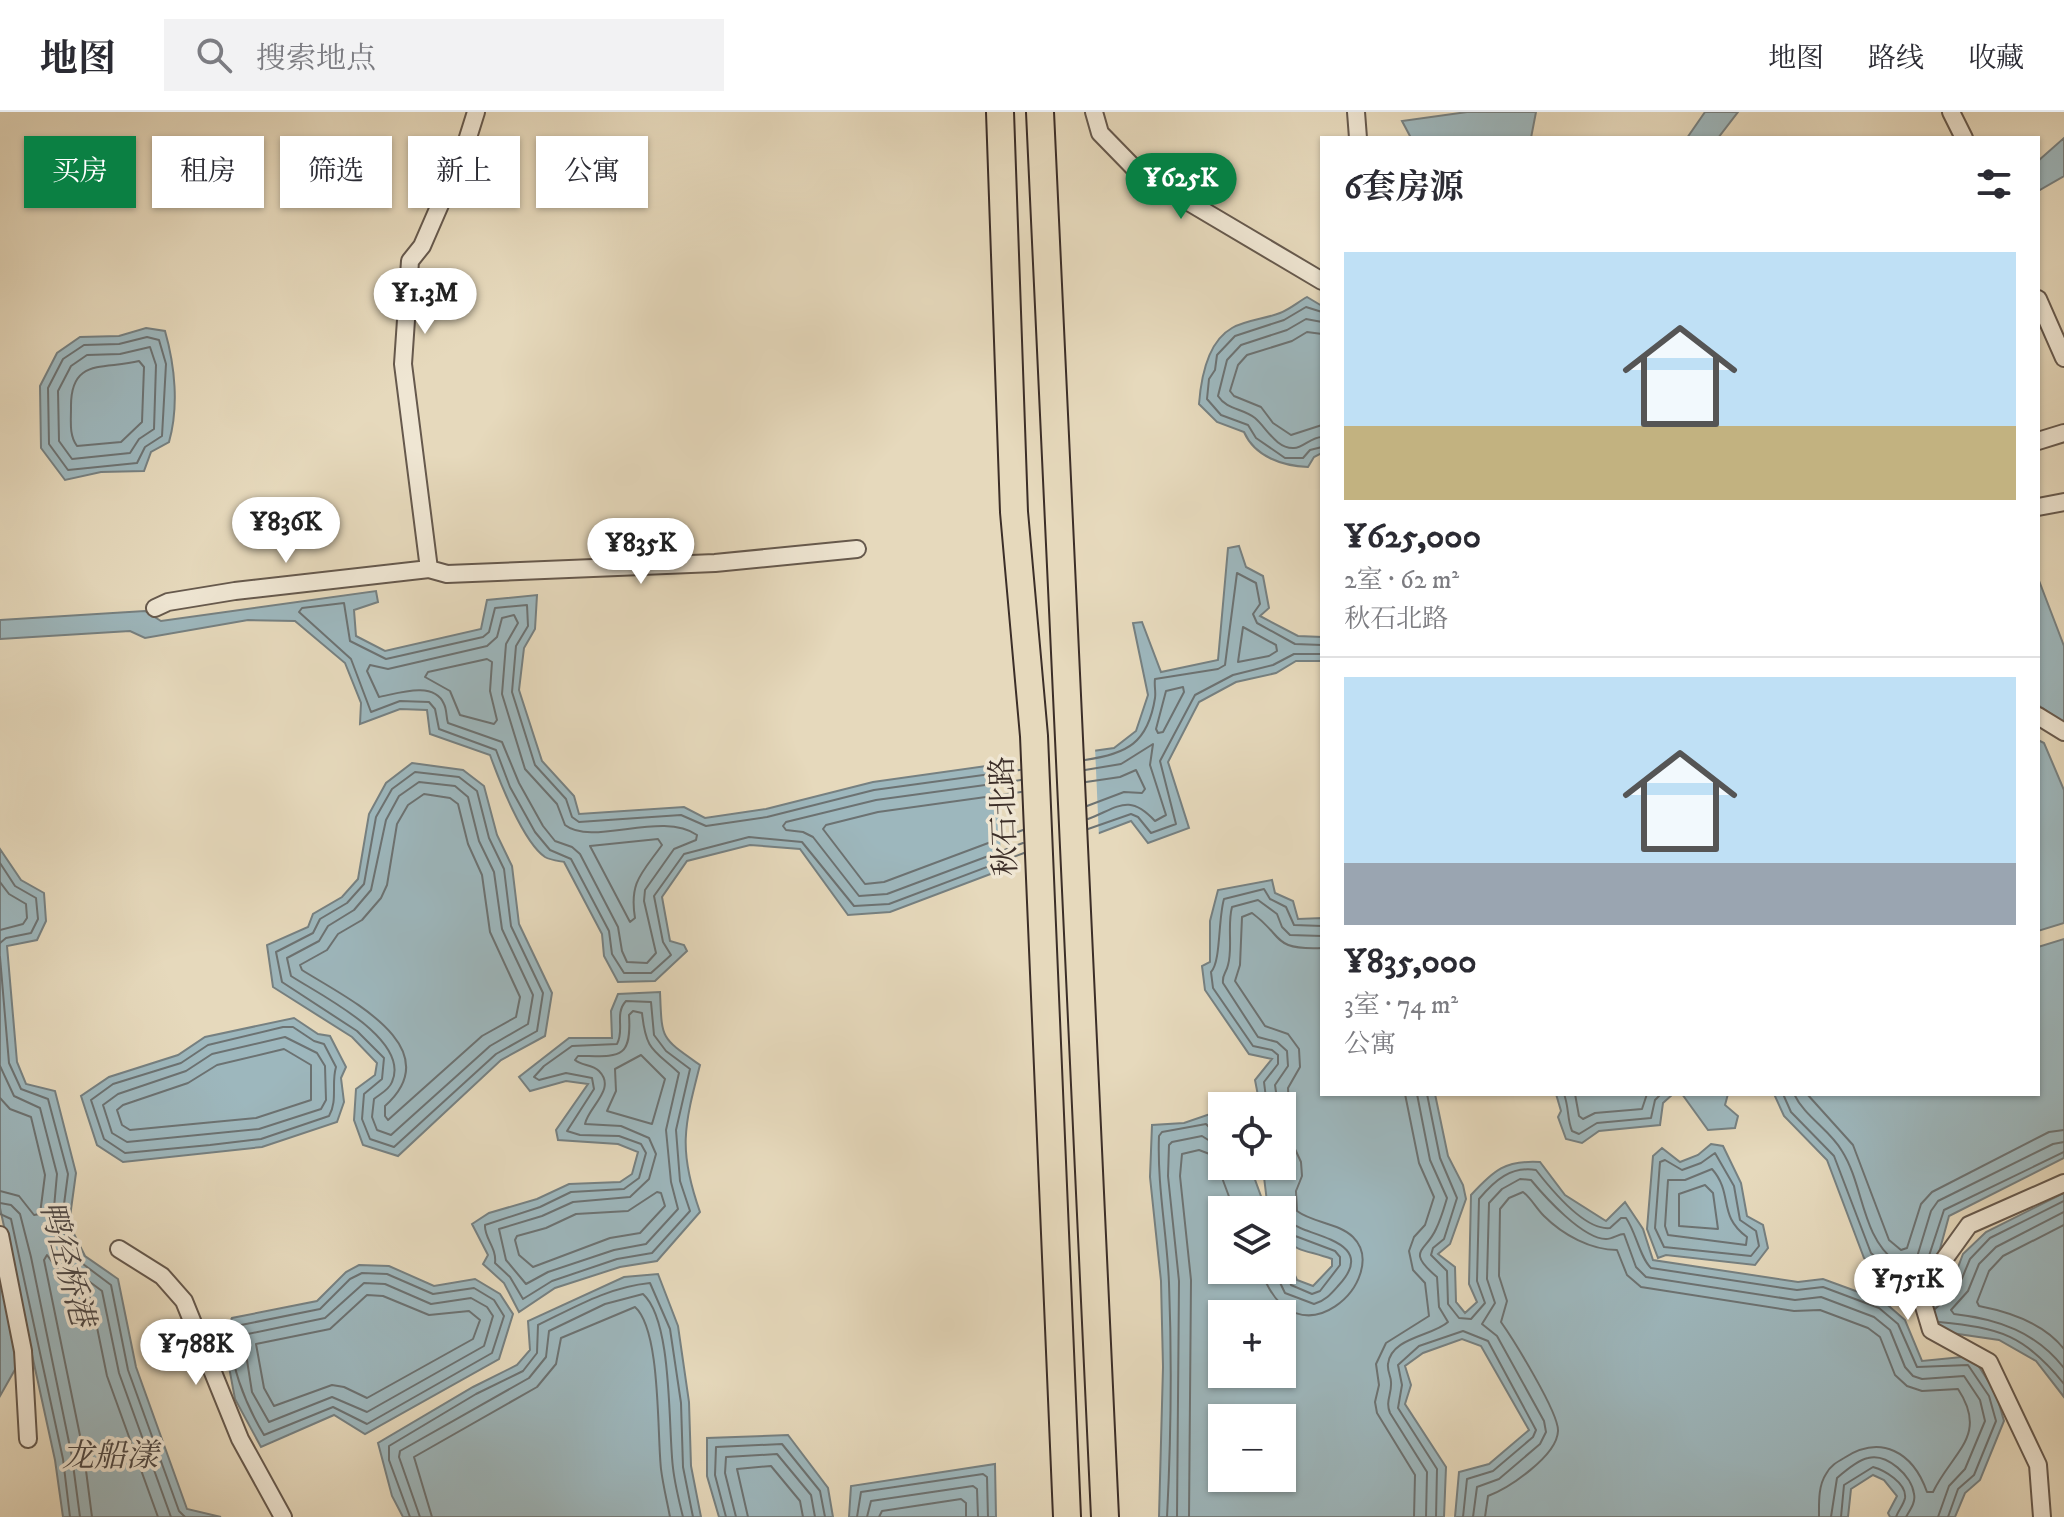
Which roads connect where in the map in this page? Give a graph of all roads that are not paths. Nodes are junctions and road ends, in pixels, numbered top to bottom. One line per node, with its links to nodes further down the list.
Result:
1 (476, 112): 17 (street)
2 (1000, 112): 26 (main road, 秋石北路)
3 (1040, 112): 27 (main road)
4 (1094, 112): 9 (street)
5 (1356, 112): 7 (street)
6 (1951, 112): 8 (street)
7 (1358, 136)
8 (1963, 136)
9 (1320, 280)
10 (2040, 304): 11 (street)
11 (2064, 358)
12 (2064, 433): 13 (street)
13 (2040, 440)
14 (2064, 502): 15 (street)
15 (2040, 507)
16 (857, 549): 17 (street)
17 (429, 569): 18 (street)
18 (155, 608)
19 (2040, 717): 20 (street)
20 (2064, 732)
21 (2064, 1183): 28 (street)
22 (0, 1235): 24 (street)
23 (119, 1249): 25 (street)
24 (28, 1439)
25 (283, 1517)
26 (1067, 1517)
27 (1105, 1517)
28 (2042, 1517)

